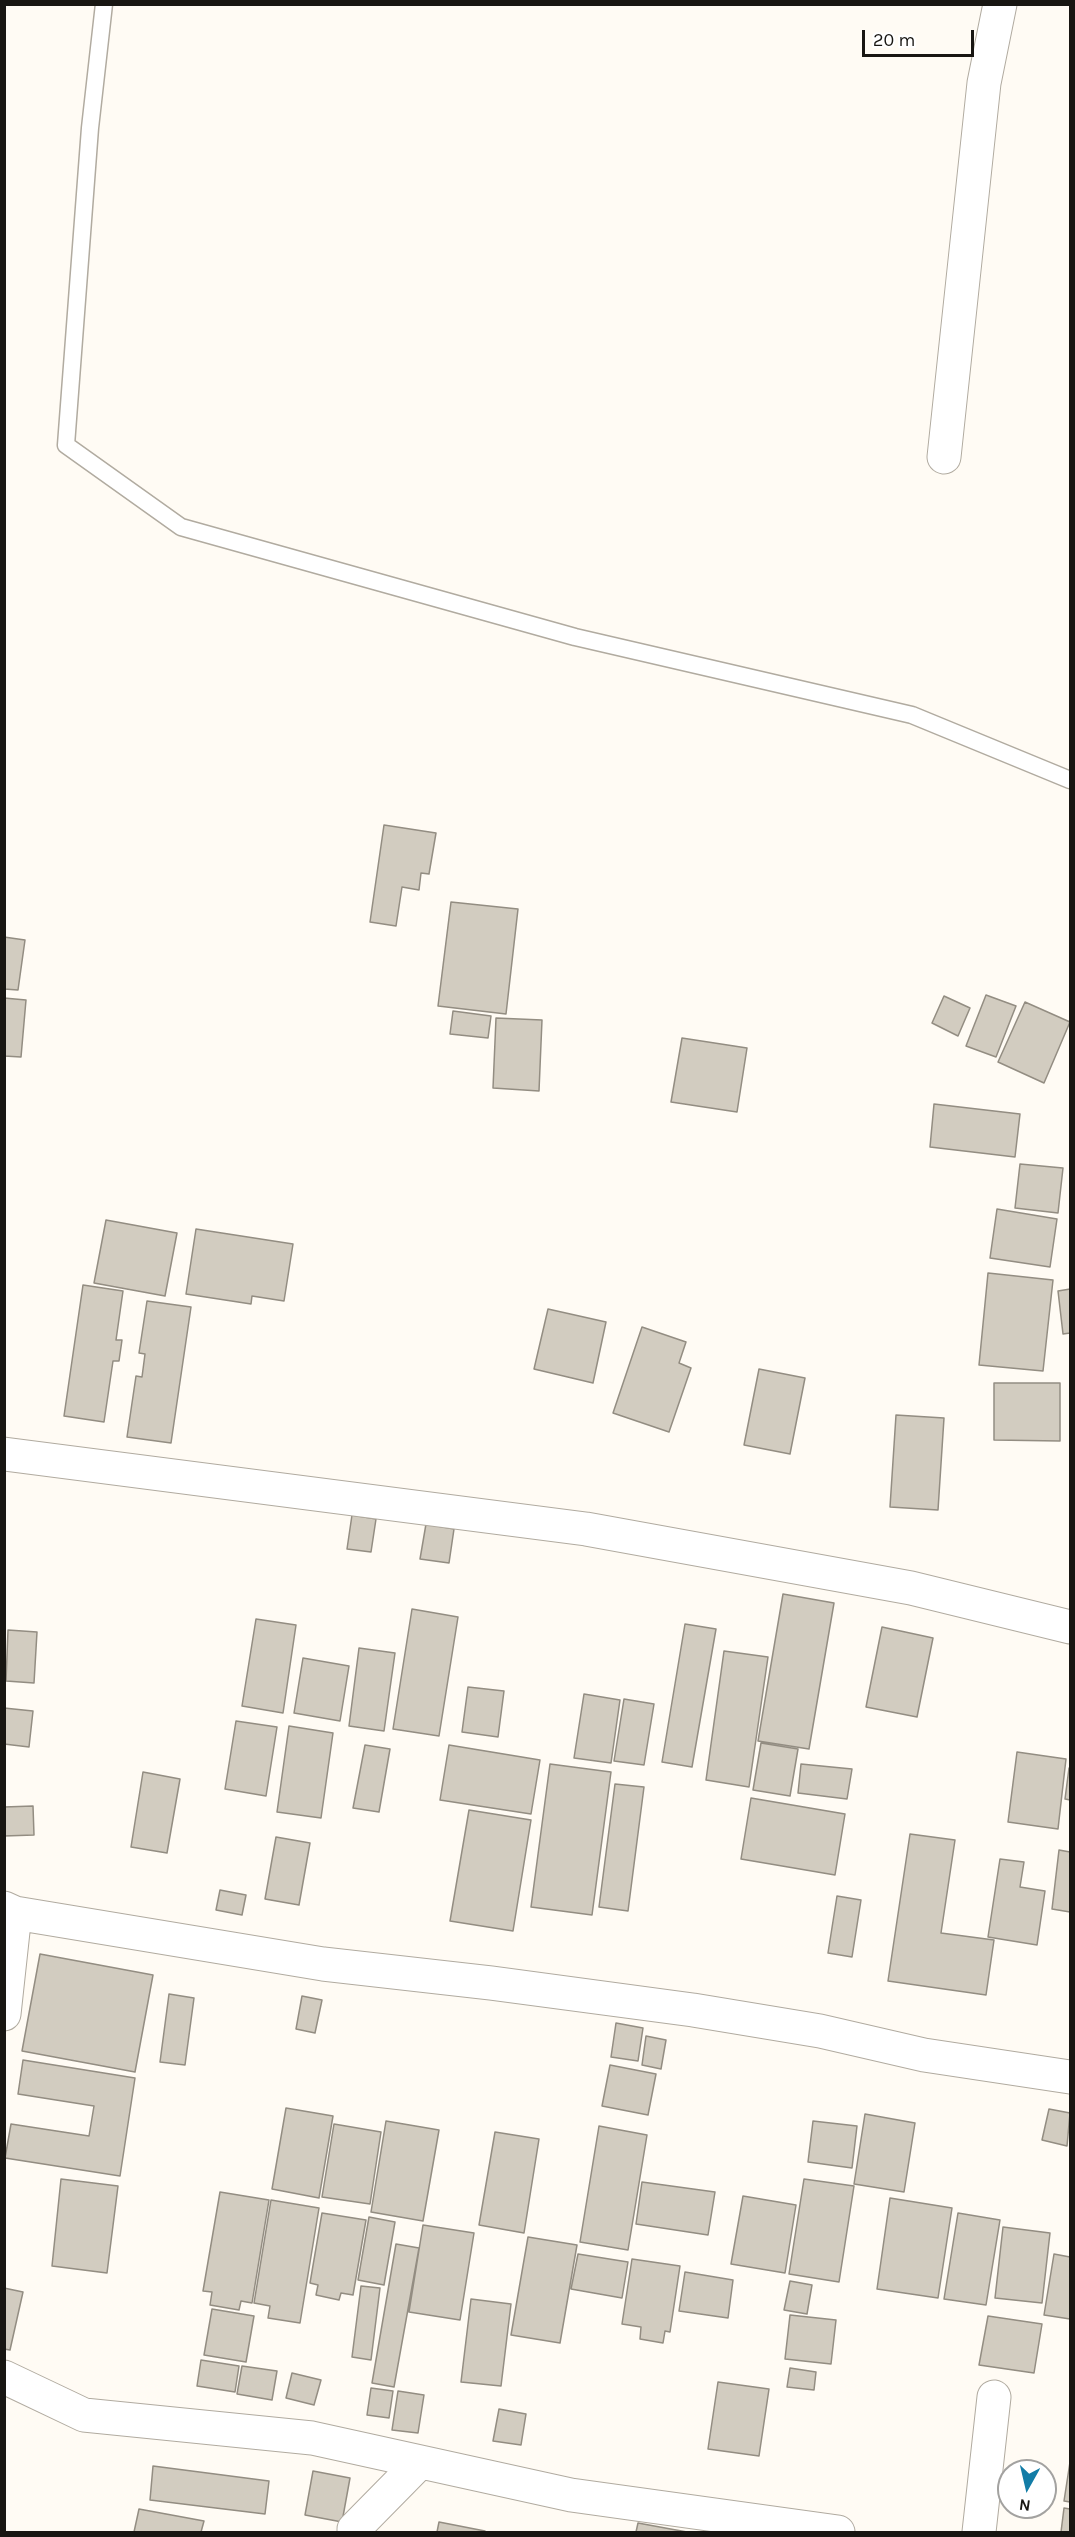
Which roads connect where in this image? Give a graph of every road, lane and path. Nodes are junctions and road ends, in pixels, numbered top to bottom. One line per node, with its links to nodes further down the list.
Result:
1 (104, 4): 4 (lane)
2 (1000, 4): 3 (street)
3 (944, 457)
4 (1071, 780)
5 (4, 1454): 6 (street)
6 (1071, 1627)
7 (10, 1910): 8 (street); 9 (street)
8 (4, 2014)
9 (1071, 2077)
10 (4, 2376): 12 (street)
11 (994, 2397): 15 (street)
12 (420, 2462): 13 (street); 14 (street)
13 (354, 2532)
14 (838, 2532)
15 (979, 2532)

